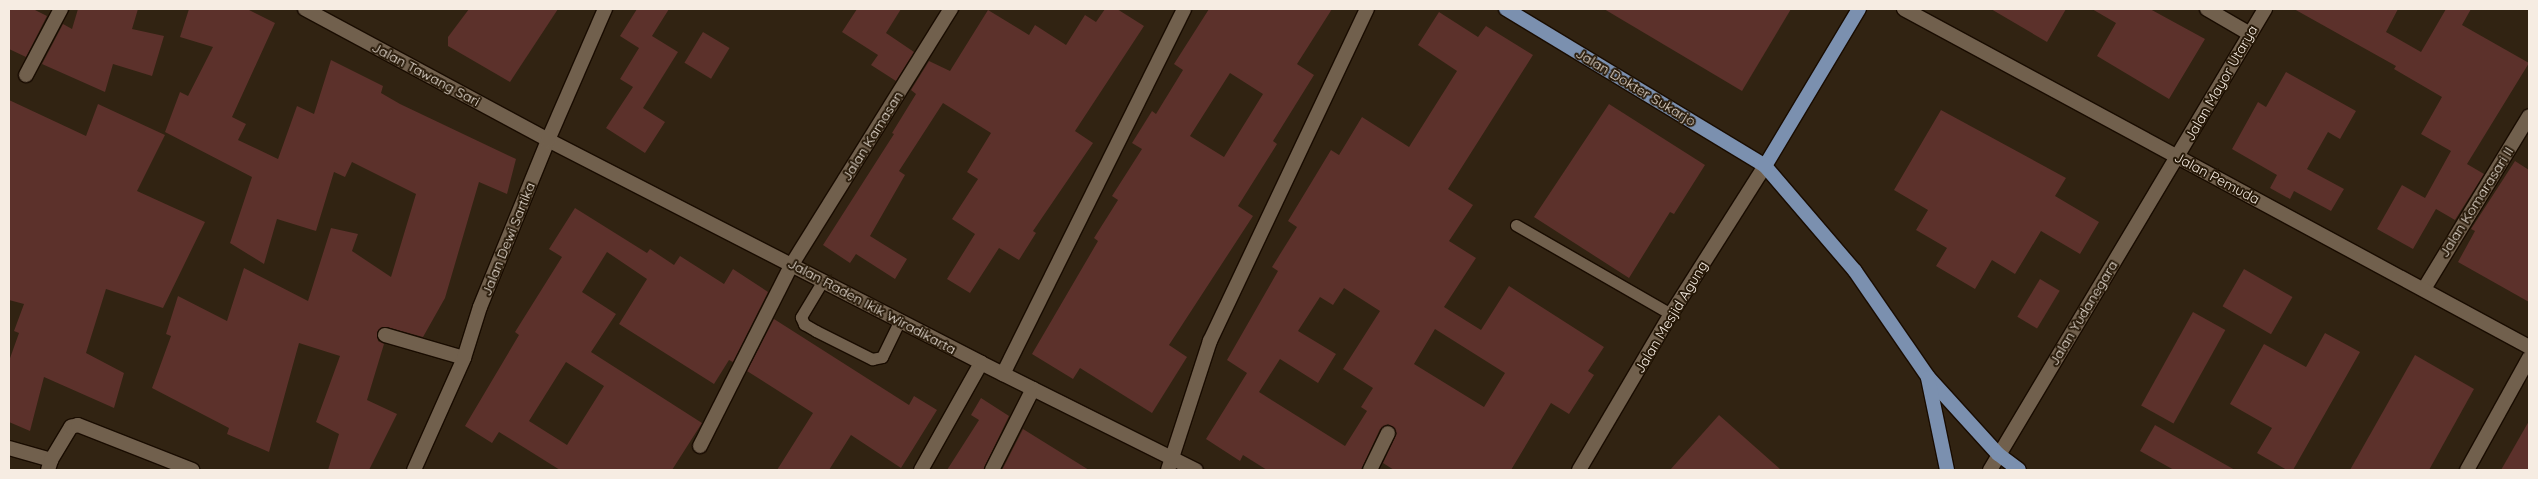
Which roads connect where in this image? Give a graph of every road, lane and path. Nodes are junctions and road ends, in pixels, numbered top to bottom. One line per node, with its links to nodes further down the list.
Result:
1 (61, 9): 13 (street)
2 (305, 9): 15 (street, Jalan Tawang Sari)
3 (605, 9): 15 (street, Jalan Dewi Sartika)
4 (951, 9): 19 (street, Jalan Kamasan)
5 (1184, 9): 29 (street)
6 (1367, 9): 36 (street)
7 (1506, 9): 17 (main road, Jalan Dokter Sukarjo)
8 (1859, 9): 17 (main road)
9 (1904, 9): 16 (street, Jalan Pemuda)
10 (2207, 9): 12 (street)
11 (2265, 9): 12 (street, Jalan Mayor Utarya)
12 (2250, 34): 16 (street, Jalan Mayor Utarya)
13 (26, 75)
14 (2529, 116): 21 (street, Jalan Komarasari II)
15 (548, 140): 19 (street, Jalan Raden Ikik Wiradikarta); 26 (street, Jalan Dewi Sartika)
16 (2178, 157): 21 (street, Jalan Pemuda); 35 (street, Jalan Yudanegara)
17 (1766, 166): 22 (street, Jalan Mesjid Agung); 30 (main road, Jalan Dokter Sukarjo)
18 (1516, 225): 22 (lane)
19 (792, 264): 20 (street, Jalan Raden Ikik Wiradikarta); 33 (street, Jalan Kamasan)
20 (822, 282): 23 (street, Jalan Raden Ikik Wiradikarta); 23 (lane)
21 (2424, 289): 25 (street, Jalan Pemuda)
22 (1670, 314): 44 (street, Jalan Mesjid Agung)
23 (900, 320): 28 (street, Jalan Raden Ikik Wiradikarta)
24 (385, 335): 26 (street)
25 (2529, 347)
26 (464, 358): 39 (street, Jalan Dewi Sartika)
27 (2529, 358): 48 (street)
28 (980, 363): 29 (street, Jalan Raden Ikik Wiradikarta); 40 (street)
29 (1003, 374): 31 (street, Jalan Raden Ikik Wiradikarta)
30 (1928, 377): 35 (main road, Jalan Dokter Sukarjo); 45 (main road)
31 (1032, 389): 36 (street, Jalan Raden Ikik Wiradikarta); 41 (street)
32 (1388, 433): 43 (street)
33 (700, 446)
34 (9, 448): 37 (street)
35 (1998, 454): 46 (street, Jalan Yudanegara); 47 (main road, Jalan Dokter Sukarjo)
36 (1169, 463): 42 (street, Jalan Raden Ikik Wiradikarta)
37 (50, 465): 38 (street)
38 (192, 470)
39 (414, 470)
40 (921, 470)
41 (992, 470)
42 (1196, 470)
43 (1370, 470)
44 (1580, 470)
45 (1947, 470)
46 (1990, 470)
47 (2020, 470)
48 (2467, 470)

